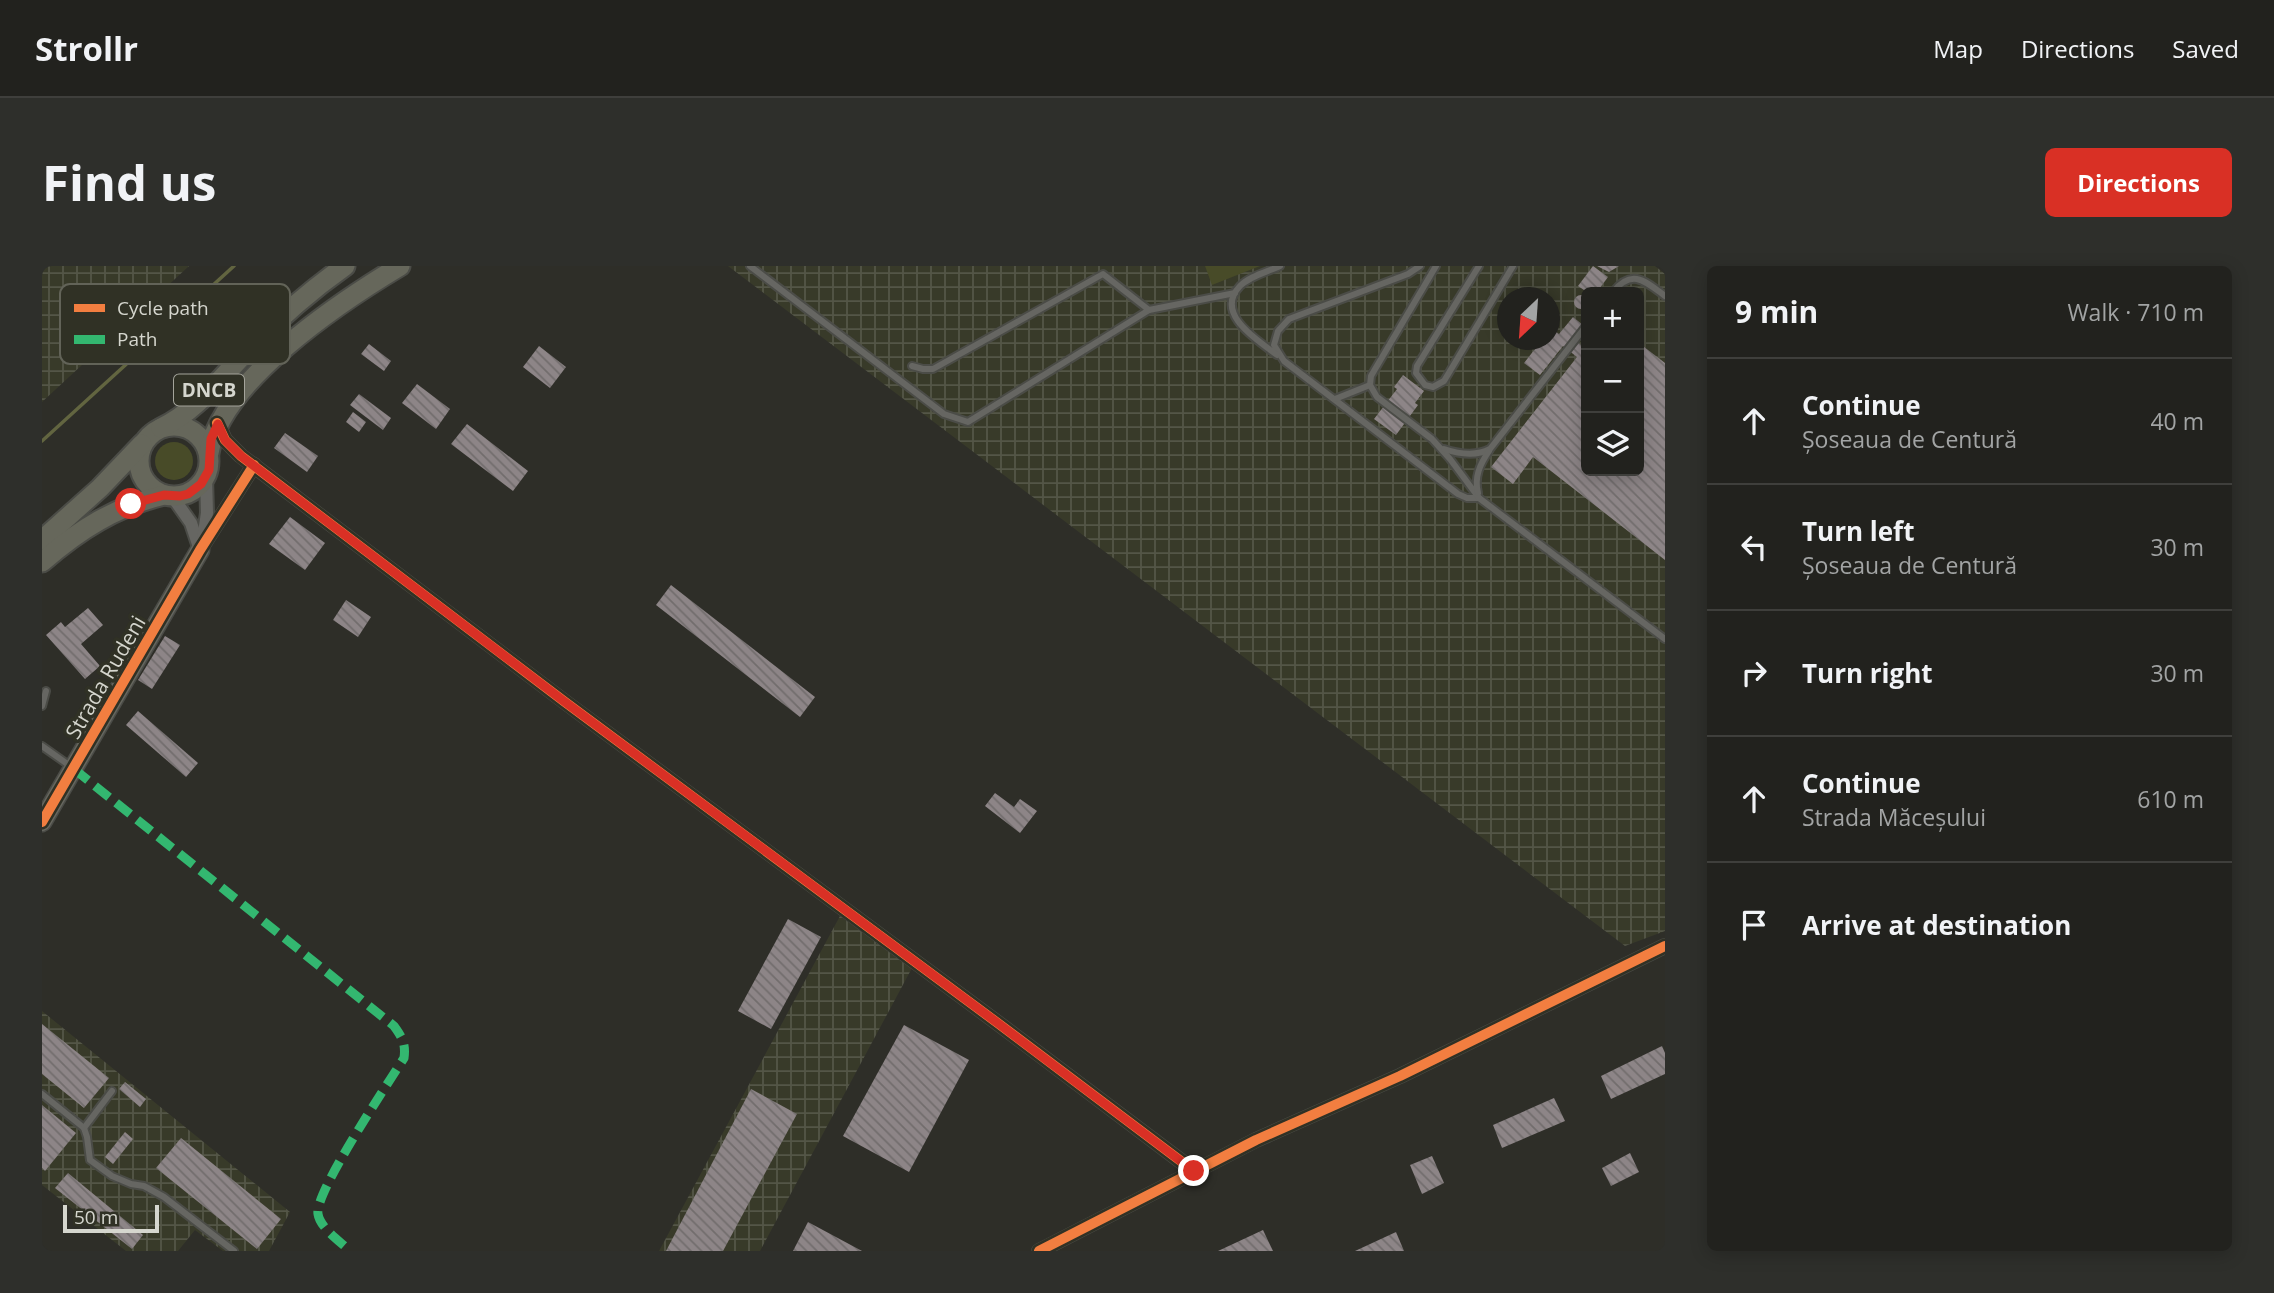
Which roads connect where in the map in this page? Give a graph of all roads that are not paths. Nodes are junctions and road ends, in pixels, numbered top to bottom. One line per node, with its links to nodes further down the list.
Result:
1 (345, 266): 13 (main road, DNCB)
2 (400, 266): 15 (main road, DNCB)
3 (750, 266): 12 (lane)
4 (1280, 266): 10 (lane)
5 (1420, 266): 16 (lane)
6 (1437, 266): 20 (lane)
7 (1479, 266): 8 (lane)
8 (1513, 266)
9 (1618, 287): 11 (lane)
10 (1235, 293): 12 (lane); 16 (lane)
11 (1665, 296)
12 (1149, 310): 19 (lane)
13 (290, 312)
14 (1581, 332): 26 (lane)
15 (290, 345)
16 (1284, 361): 21 (lane)
17 (234, 364): 23 (main road, DNCB)
18 (270, 364): 22 (main road, DNCB)
19 (912, 366)
20 (1370, 385): 21 (lane); 25 (lane)
21 (1335, 399): 31 (lane)
22 (218, 424): 27 (main road, DNCB); 28 (street)
23 (162, 428): 24 (main road, DNCB); 27 (main road, DNCB)
24 (145, 441): 30 (main road); 32 (main road, DNCB)
25 (1441, 448): 26 (lane); 31 (lane)
26 (1490, 449): 31 (lane)
27 (209, 453): 29 (main road, DNCB)
28 (254, 465): 33 (street); 45 (street)
29 (206, 477): 30 (main road); 33 (street)
30 (168, 496): 33 (street); 34 (main road)
31 (1479, 498): 35 (lane)
32 (42, 540)
33 (200, 550): 39 (street, Strada Rudeni)
34 (42, 562)
35 (1665, 639)
36 (46, 691): 37 (lane)
37 (42, 706)
38 (42, 747): 39 (lane)
39 (74, 769): 40 (street, Strada Rudeni)
40 (42, 822)
41 (1665, 946): 45 (street)
42 (113, 1091): 44 (lane)
43 (42, 1094): 44 (lane)
44 (83, 1128): 46 (lane)
45 (1194, 1171): 47 (street)
46 (234, 1251)
47 (1039, 1251)

